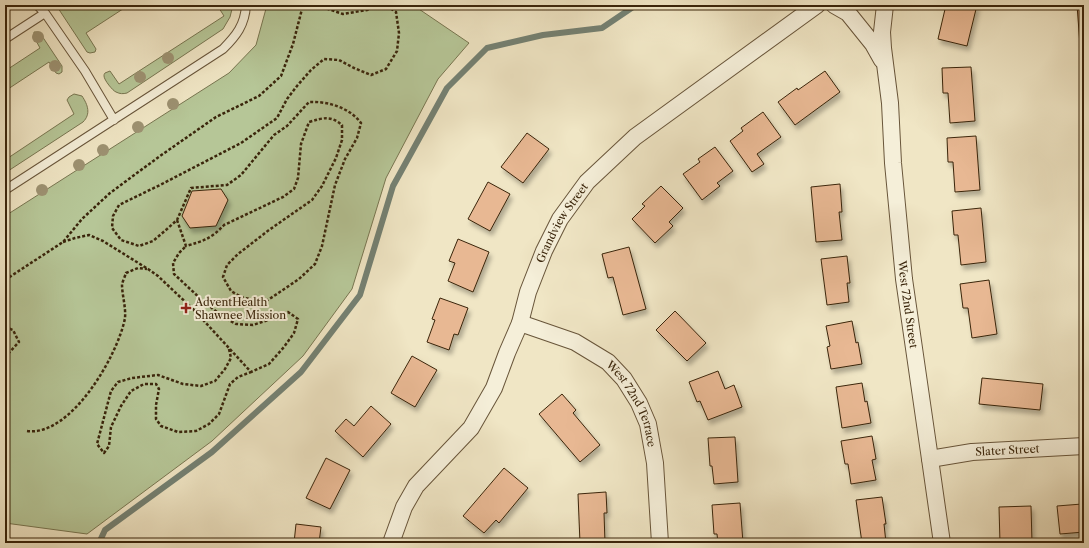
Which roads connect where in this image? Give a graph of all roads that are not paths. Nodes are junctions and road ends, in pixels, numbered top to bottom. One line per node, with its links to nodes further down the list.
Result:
1 (37, 5): 6 (lane)
2 (246, 5): 9 (lane)
3 (817, 5): 11 (street, Grandview Street)
4 (834, 5): 8 (street, West 72nd Street)
5 (885, 5): 8 (street, West 72nd Street)
6 (46, 13): 7 (lane); 9 (lane)
7 (5, 39)
8 (885, 65): 13 (street, West 72nd Street)
9 (114, 120): 10 (lane)
10 (5, 190)
11 (520, 323): 14 (street, Grandview Street); 15 (street, West 72nd Terrace)
12 (1084, 446): 13 (street, Slater Street)
13 (930, 459): 16 (street, West 72nd Street)
14 (391, 543)
15 (660, 543)
16 (942, 543)

